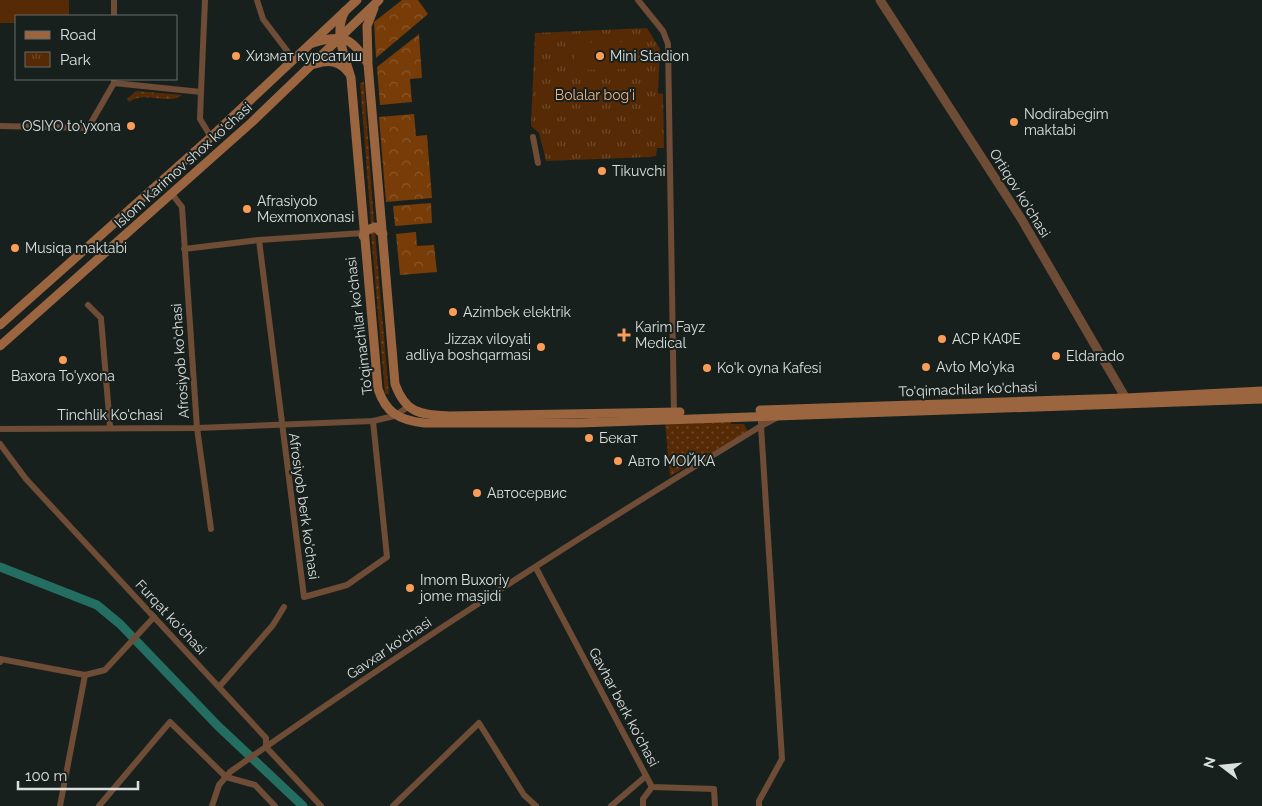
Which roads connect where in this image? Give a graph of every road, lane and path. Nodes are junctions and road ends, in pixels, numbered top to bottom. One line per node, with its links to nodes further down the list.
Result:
1 (114, 0): 9 (street)
2 (204, 0): 17 (street)
3 (257, 0): 12 (street)
4 (357, 0): 8 (main road, Islom Karimov shox ko'chasi)
5 (638, 0): 35 (street)
6 (880, 0): 32 (street, Ortiqov ko'chasi)
7 (378, 1): 10 (main road, Islom Karimov shox ko'chasi); 13 (main road)
8 (345, 11): 10 (main road, To'qimachilar ko'chasi); 11 (main road, Islom Karimov shox ko'chasi)
9 (114, 15)
10 (340, 38): 11 (main road); 13 (main road, To'qimachilar ko'chasi); 14 (main road, Islom Karimov shox ko'chasi); 15 (main road, To'qimachilar ko'chasi)
11 (312, 43): 12 (main road, Islom Karimov shox ko'chasi)
12 (294, 60): 19 (main road, Islom Karimov shox ko'chasi)
13 (368, 64): 23 (main road, To'qimachilar ko'chasi)
14 (313, 65): 15 (main road); 22 (main road, Islom Karimov shox ko'chasi)
15 (351, 78): 24 (main road, To'qimachilar ko'chasi)
16 (114, 81): 17 (street); 18 (street)
17 (201, 92): 19 (street)
18 (0, 126)
19 (211, 137): 28 (main road, Islom Karimov shox ko'chasi)
20 (533, 137): 21 (street)
21 (538, 163)
22 (172, 194): 26 (street, Afrosiyob ko'chasi); 29 (main road, Islom Karimov shox ko'chasi)
23 (383, 234): 24 (main road); 33 (main road, To'qimachilar ko'chasi)
24 (363, 235): 25 (street); 36 (main road, To'qimachilar ko'chasi)
25 (259, 240): 26 (street); 39 (street, Afrosiyob berk ko'chasi)
26 (184, 249): 42 (street, Afrosiyob ko'chasi)
27 (88, 305): 41 (street)
28 (0, 325)
29 (0, 346)
30 (1262, 391): 32 (main road, To'qimachilar ko'chasi)
31 (1262, 399): 32 (main road, To'qimachilar ko'chasi)
32 (1128, 402): 34 (main road, To'qimachilar ko'chasi); 37 (main road, To'qimachilar ko'chasi)
33 (408, 407): 35 (main road, To'qimachilar ko'chasi); 36 (street)
34 (761, 413): 35 (main road, To'qimachilar ko'chasi); 37 (main road, To'qimachilar ko'chasi); 40 (street)
35 (674, 415): 36 (main road, To'qimachilar ko'chasi)
36 (394, 416): 38 (street)
37 (781, 416): 40 (street, Gavxar ko'chasi)
38 (373, 421): 39 (street, Afrosiyob berk ko'chasi); 39 (street, Afrosiyob berk ko'chasi)
39 (281, 424): 42 (street, Tinchlik Ko'chasi)
40 (762, 426): 46 (street, Gavxar ko'chasi); 66 (street)
41 (110, 427): 42 (street, Tinchlik Ko'chasi); 43 (street, Tinchlik Ko'chasi)
42 (197, 428): 45 (street, Afrosiyob ko'chasi)
43 (0, 429)
44 (0, 444): 48 (street, Furqat ko'chasi)
45 (211, 529)
46 (536, 568): 52 (street, Gavxar ko'chasi); 53 (street, Gavhar berk ko'chasi)
47 (284, 607): 51 (street)
48 (154, 617): 50 (street); 51 (street, Furqat ko'chasi)
49 (0, 662): 50 (street)
50 (85, 675): 56 (street)
51 (219, 687): 52 (street, Furqat ko'chasi)
52 (266, 747): 54 (street, Gavxar ko'chasi); 60 (street, Furqat ko'chasi)
53 (646, 776): 55 (street, Gavhar berk ko'chasi); 63 (street)
54 (226, 777): 57 (street); 58 (street, Gavxar ko'chasi); 59 (street)
55 (652, 787): 64 (street); 65 (street, Gavhar berk ko'chasi)
56 (60, 806)
57 (99, 806)
58 (212, 806)
59 (275, 806)
60 (321, 806)
61 (393, 806): 62 (street)
62 (536, 806)
63 (611, 806)
64 (643, 806)
65 (715, 806)
66 (759, 806)

